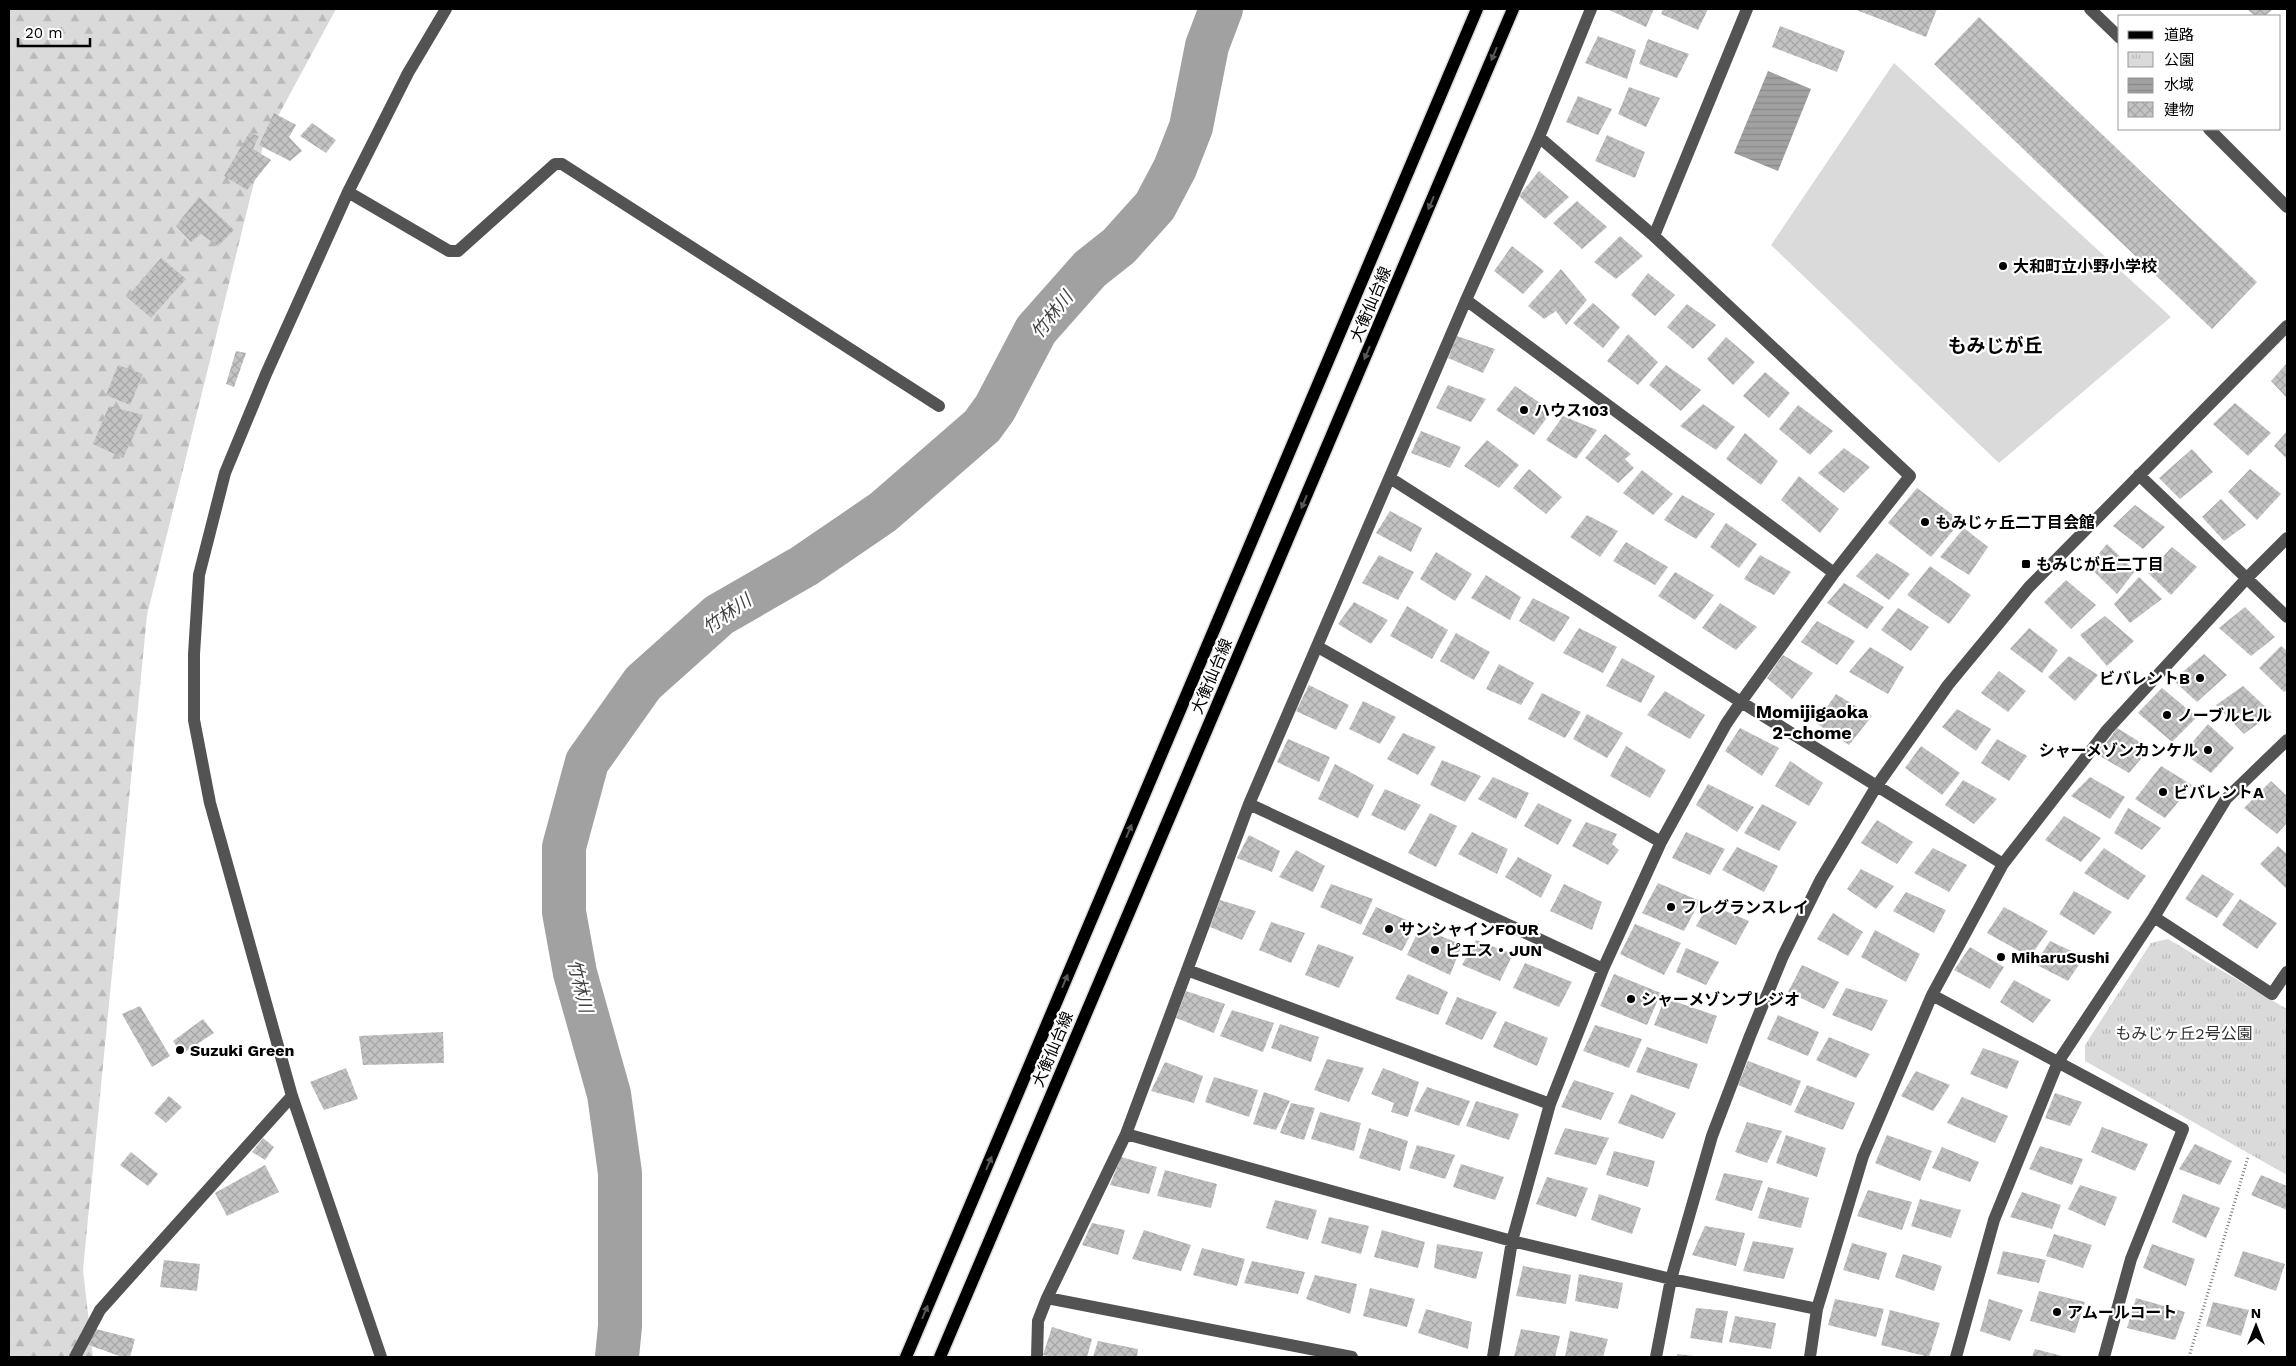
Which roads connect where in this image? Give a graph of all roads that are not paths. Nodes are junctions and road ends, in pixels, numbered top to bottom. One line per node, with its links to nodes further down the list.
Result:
1 (446, 9): 10 (street)
2 (1477, 9): 44 (main road, 大衡仙台線, one-way to 2)
3 (1513, 9): 45 (main road, 大衡仙台線, one-way to 45)
4 (1591, 9): 9 (street)
5 (1747, 9): 12 (street)
6 (2090, 9): 7 (street)
7 (2118, 36)
8 (2211, 130): 11 (street)
9 (1539, 137): 12 (street); 13 (street)
10 (348, 192): 15 (street); 35 (street)
11 (2287, 207)
12 (1654, 236): 19 (street)
13 (1466, 300): 17 (street); 19 (street)
14 (2287, 326): 16 (street)
15 (939, 406)
16 (2139, 475): 20 (street); 25 (street)
17 (1390, 478): 22 (street); 23 (street)
18 (2287, 538): 20 (street)
19 (1834, 573): 23 (street)
20 (2247, 578): 21 (street); 28 (street)
21 (2287, 617)
22 (1318, 647): 26 (street); 27 (street)
23 (1741, 702): 25 (street); 27 (street)
24 (2287, 740): 29 (street)
25 (1876, 787): 28 (street); 39 (street)
26 (1249, 804): 30 (street); 31 (street)
27 (1661, 842): 30 (street)
28 (2003, 864): 33 (street)
29 (2154, 917): 32 (street); 34 (street)
30 (1602, 968): 36 (street)
31 (1187, 970): 36 (street); 37 (street)
32 (2287, 972)
33 (1932, 995): 34 (street); 41 (street)
34 (2058, 1062): 51 (street); 52 (street)
35 (292, 1096): 42 (street); 43 (street)
36 (1550, 1104): 38 (street)
37 (1126, 1134): 38 (street); 40 (street)
38 (1512, 1241): 39 (street); 48 (street)
39 (1671, 1279): 41 (street); 49 (street)
40 (1047, 1298): 46 (street); 47 (street)
41 (1817, 1309): 50 (street)
42 (74, 1357)
43 (381, 1357)
44 (906, 1357)
45 (940, 1357)
46 (1037, 1357)
47 (1352, 1357)
48 (1493, 1357)
49 (1656, 1357)
50 (1810, 1357)
51 (1956, 1357)
52 (2104, 1357)

